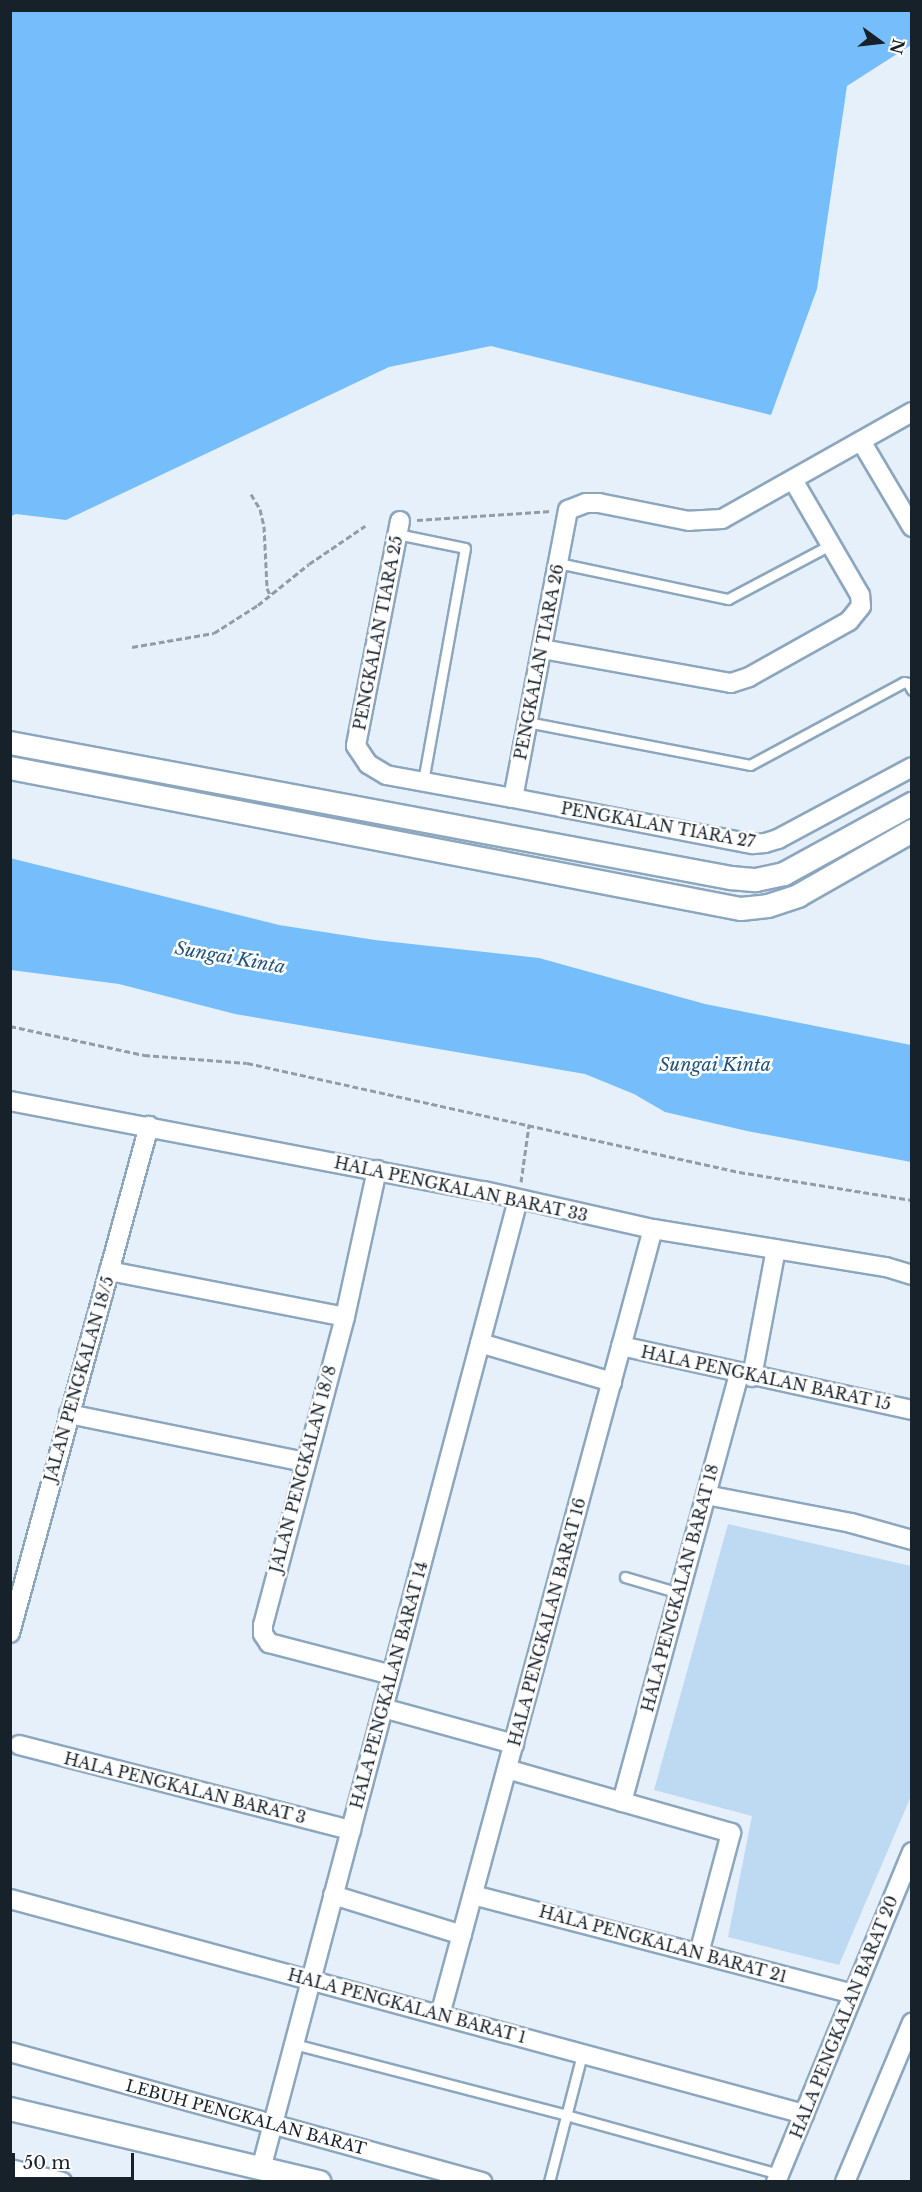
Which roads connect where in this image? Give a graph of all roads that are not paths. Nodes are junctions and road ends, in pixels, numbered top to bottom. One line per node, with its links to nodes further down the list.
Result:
1 (912, 412): 2 (street)
2 (861, 441): 3 (street); 4 (street)
3 (793, 480): 7 (street); 8 (street, PENGKALAN TIARA 26)
4 (905, 502): 6 (street)
5 (398, 527): 15 (street, PENGKALAN TIARA 25); 16 (lane)
6 (912, 527)
7 (830, 545): 8 (lane); 9 (street)
8 (558, 563): 9 (street, PENGKALAN TIARA 26)
9 (542, 649): 11 (street, PENGKALAN TIARA 26)
10 (912, 690): 11 (lane)
11 (527, 722): 17 (street, PENGKALAN TIARA 26)
12 (10, 743): 18 (street)
13 (912, 767): 17 (street, PENGKALAN TIARA 27)
14 (10, 768): 19 (street)
15 (379, 771): 16 (street, PENGKALAN TIARA 27)
16 (423, 781): 17 (street, PENGKALAN TIARA 27)
17 (521, 800)
18 (912, 804)
19 (912, 831)
20 (10, 1101): 21 (street, HALA PENGKALAN BARAT 33)
21 (148, 1126): 22 (street, HALA PENGKALAN BARAT 33); 26 (street, JALAN PENGKALAN 18/5)
22 (376, 1170): 23 (street, HALA PENGKALAN BARAT 33); 28 (street, JALAN PENGKALAN 18/8)
23 (518, 1200): 24 (street, HALA PENGKALAN BARAT 33); 29 (street, HALA PENGKALAN BARAT 14)
24 (653, 1229): 25 (street, HALA PENGKALAN BARAT 33); 30 (street, HALA PENGKALAN BARAT 16)
25 (776, 1249): 27 (street, HALA PENGKALAN BARAT 33); 31 (street, HALA PENGKALAN BARAT 18)
26 (109, 1271): 28 (street); 34 (street, JALAN PENGKALAN 18/5)
27 (912, 1275)
28 (345, 1317): 35 (street, JALAN PENGKALAN 18/8)
29 (480, 1343): 32 (street); 42 (street, HALA PENGKALAN BARAT 14)
30 (621, 1346): 31 (street, HALA PENGKALAN BARAT 15); 32 (street, HALA PENGKALAN BARAT 16)
31 (745, 1375): 33 (street, HALA PENGKALAN BARAT 15); 36 (street, HALA PENGKALAN BARAT 18)
32 (612, 1382): 44 (street, HALA PENGKALAN BARAT 16)
33 (912, 1410)
34 (69, 1414): 35 (street); 39 (street, JALAN PENGKALAN 18/5)
35 (305, 1462): 42 (street, JALAN PENGKALAN 18/8)
36 (706, 1495): 37 (street); 40 (street, HALA PENGKALAN BARAT 18)
37 (912, 1540)
38 (625, 1577): 40 (lane)
39 (15, 1593): 41 (street, JALAN PENGKALAN 18/5)
40 (679, 1593): 47 (street, HALA PENGKALAN BARAT 18)
41 (10, 1633)
42 (392, 1676): 43 (street, HALA PENGKALAN BARAT 14)
43 (383, 1708): 44 (street); 48 (street, HALA PENGKALAN BARAT 14)
44 (514, 1744): 46 (street, HALA PENGKALAN BARAT 16)
45 (19, 1745): 48 (street, HALA PENGKALAN BARAT 3)
46 (507, 1769): 47 (street); 52 (street, HALA PENGKALAN BARAT 16)
47 (622, 1802): 55 (street)
48 (351, 1830): 51 (street, HALA PENGKALAN BARAT 14)
49 (912, 1852): 50 (street, HALA PENGKALAN BARAT 20)
50 (907, 1875): 57 (street, HALA PENGKALAN BARAT 20)
51 (333, 1895): 54 (street); 56 (street, HALA PENGKALAN BARAT 14)
52 (473, 1895): 54 (street, HALA PENGKALAN BARAT 16); 55 (street, HALA PENGKALAN BARAT 21)
53 (10, 1899): 56 (street, HALA PENGKALAN BARAT 1)
54 (462, 1935): 58 (street, HALA PENGKALAN BARAT 16)
55 (699, 1953): 57 (street, HALA PENGKALAN BARAT 21)
56 (311, 1980): 58 (street, HALA PENGKALAN BARAT 1); 60 (street, HALA PENGKALAN BARAT 14)
57 (853, 1994): 64 (street, HALA PENGKALAN BARAT 20)
58 (440, 2015): 62 (street, HALA PENGKALAN BARAT 1)
59 (912, 2023): 74 (street)
60 (294, 2044): 65 (lane); 66 (street, HALA PENGKALAN BARAT 14)
61 (10, 2052): 66 (street, LEBUH PENGKALAN BARAT)
62 (582, 2054): 64 (street, HALA PENGKALAN BARAT 1); 65 (lane)
63 (10, 2109): 68 (street)
64 (804, 2114): 69 (street, HALA PENGKALAN BARAT 20)
65 (566, 2115): 69 (lane); 73 (lane)
66 (273, 2124): 68 (street, HALA PENGKALAN BARAT 14); 72 (street, LEBUH PENGKALAN BARAT)
67 (10, 2169): 70 (street)
68 (261, 2169): 71 (street)
69 (777, 2178)
70 (62, 2181)
71 (318, 2181)
72 (482, 2181)
73 (549, 2181)
74 (844, 2181)

